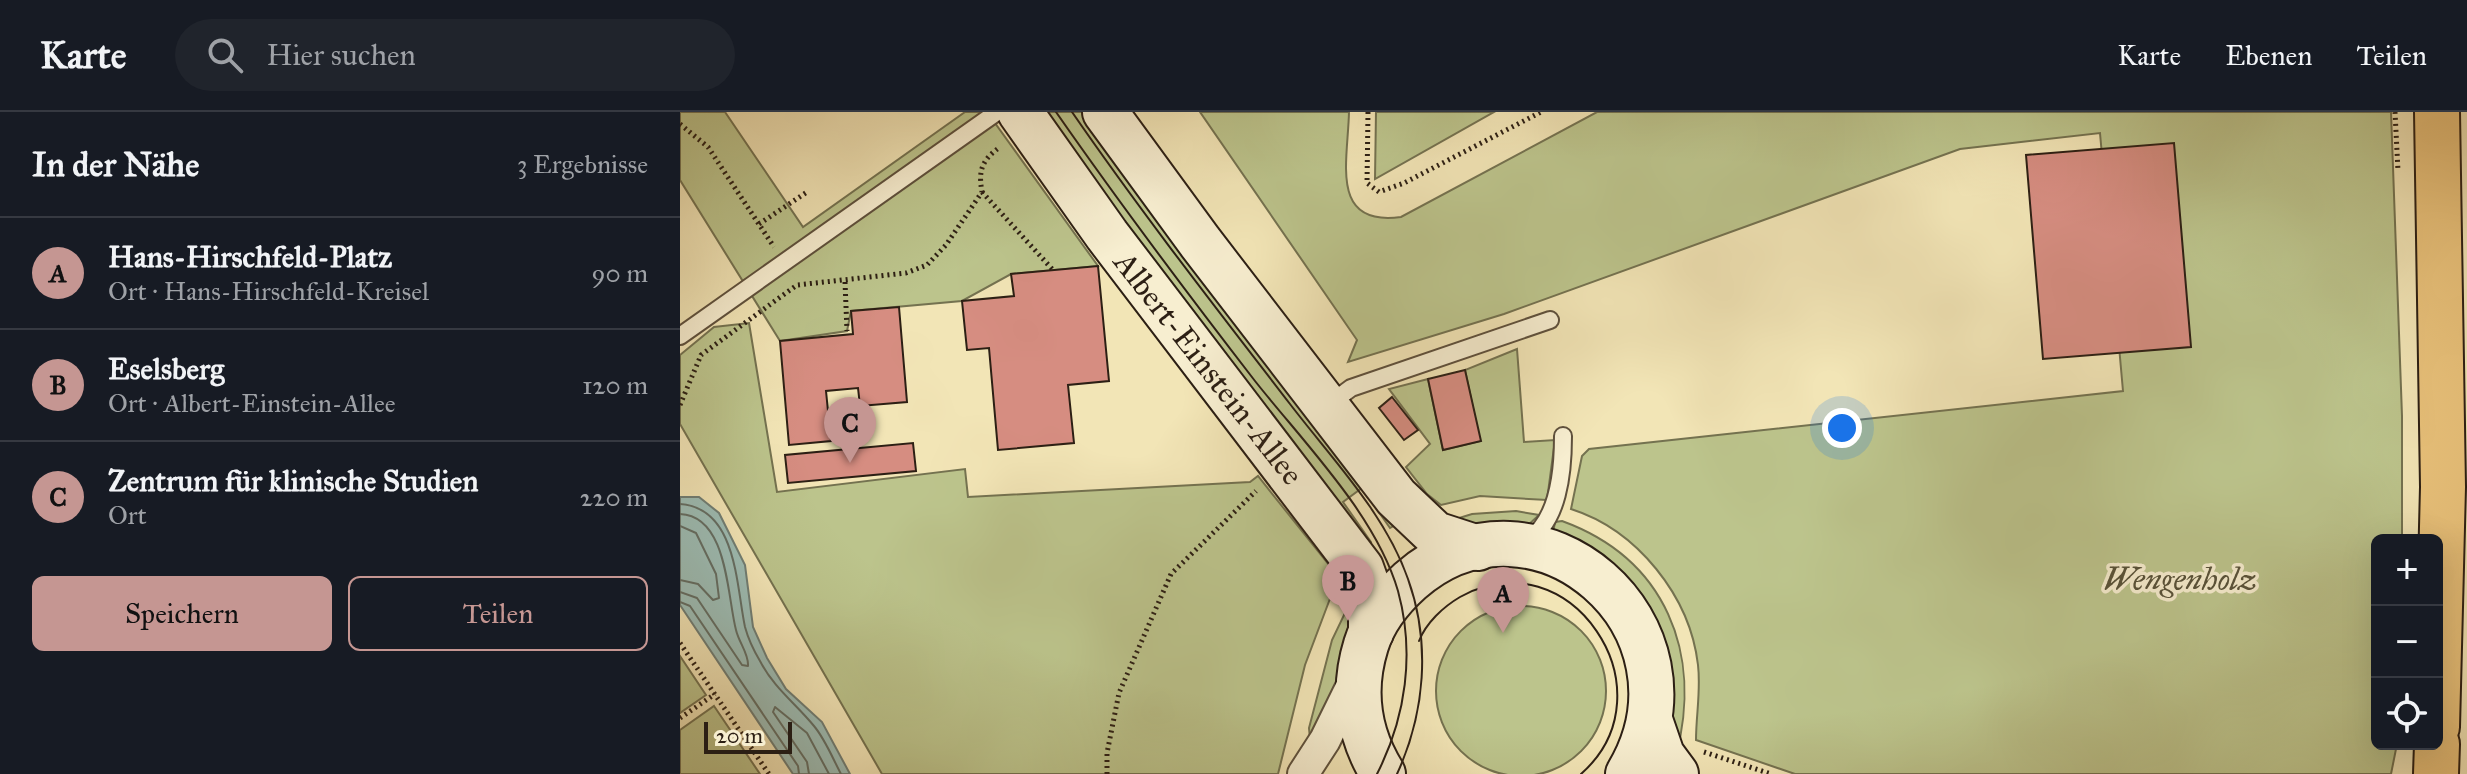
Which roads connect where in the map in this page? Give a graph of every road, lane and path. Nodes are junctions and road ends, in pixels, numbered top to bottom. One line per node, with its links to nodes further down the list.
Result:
1 (997, 112): 11 (lane)
2 (1105, 112): 18 (street)
3 (1368, 112): 4 (path)
4 (1541, 112)
5 (2437, 112): 24 (main road)
6 (680, 124): 10 (path)
7 (1012, 129): 9 (path); 23 (street, Albert-Einstein-Allee)
8 (807, 192): 10 (path)
9 (982, 192): 12 (path); 13 (path)
10 (759, 224): 11 (path)
11 (785, 264): 16 (lane)
12 (1053, 270)
13 (845, 282): 15 (path); 17 (path)
14 (1550, 320): 18 (lane)
15 (847, 331)
16 (680, 336)
17 (680, 405)
18 (1326, 406): 21 (street)
19 (1563, 436): 21 (lane)
20 (1260, 487): 31 (path)
21 (1497, 547): 23 (street); 27 (street)
22 (680, 643): 25 (path)
23 (1366, 649): 32 (street); 33 (street, Albert-Einstein-Allee)
24 (2438, 678)
25 (715, 694): 26 (path); 30 (path)
26 (680, 718)
27 (1650, 720): 29 (street); 34 (street)
28 (2437, 750): 36 (main road)
29 (1686, 762): 35 (path)
30 (769, 774)
31 (1107, 774)
32 (1303, 774)
33 (1383, 774)
34 (1628, 774)
35 (1771, 774)
36 (2436, 774)

